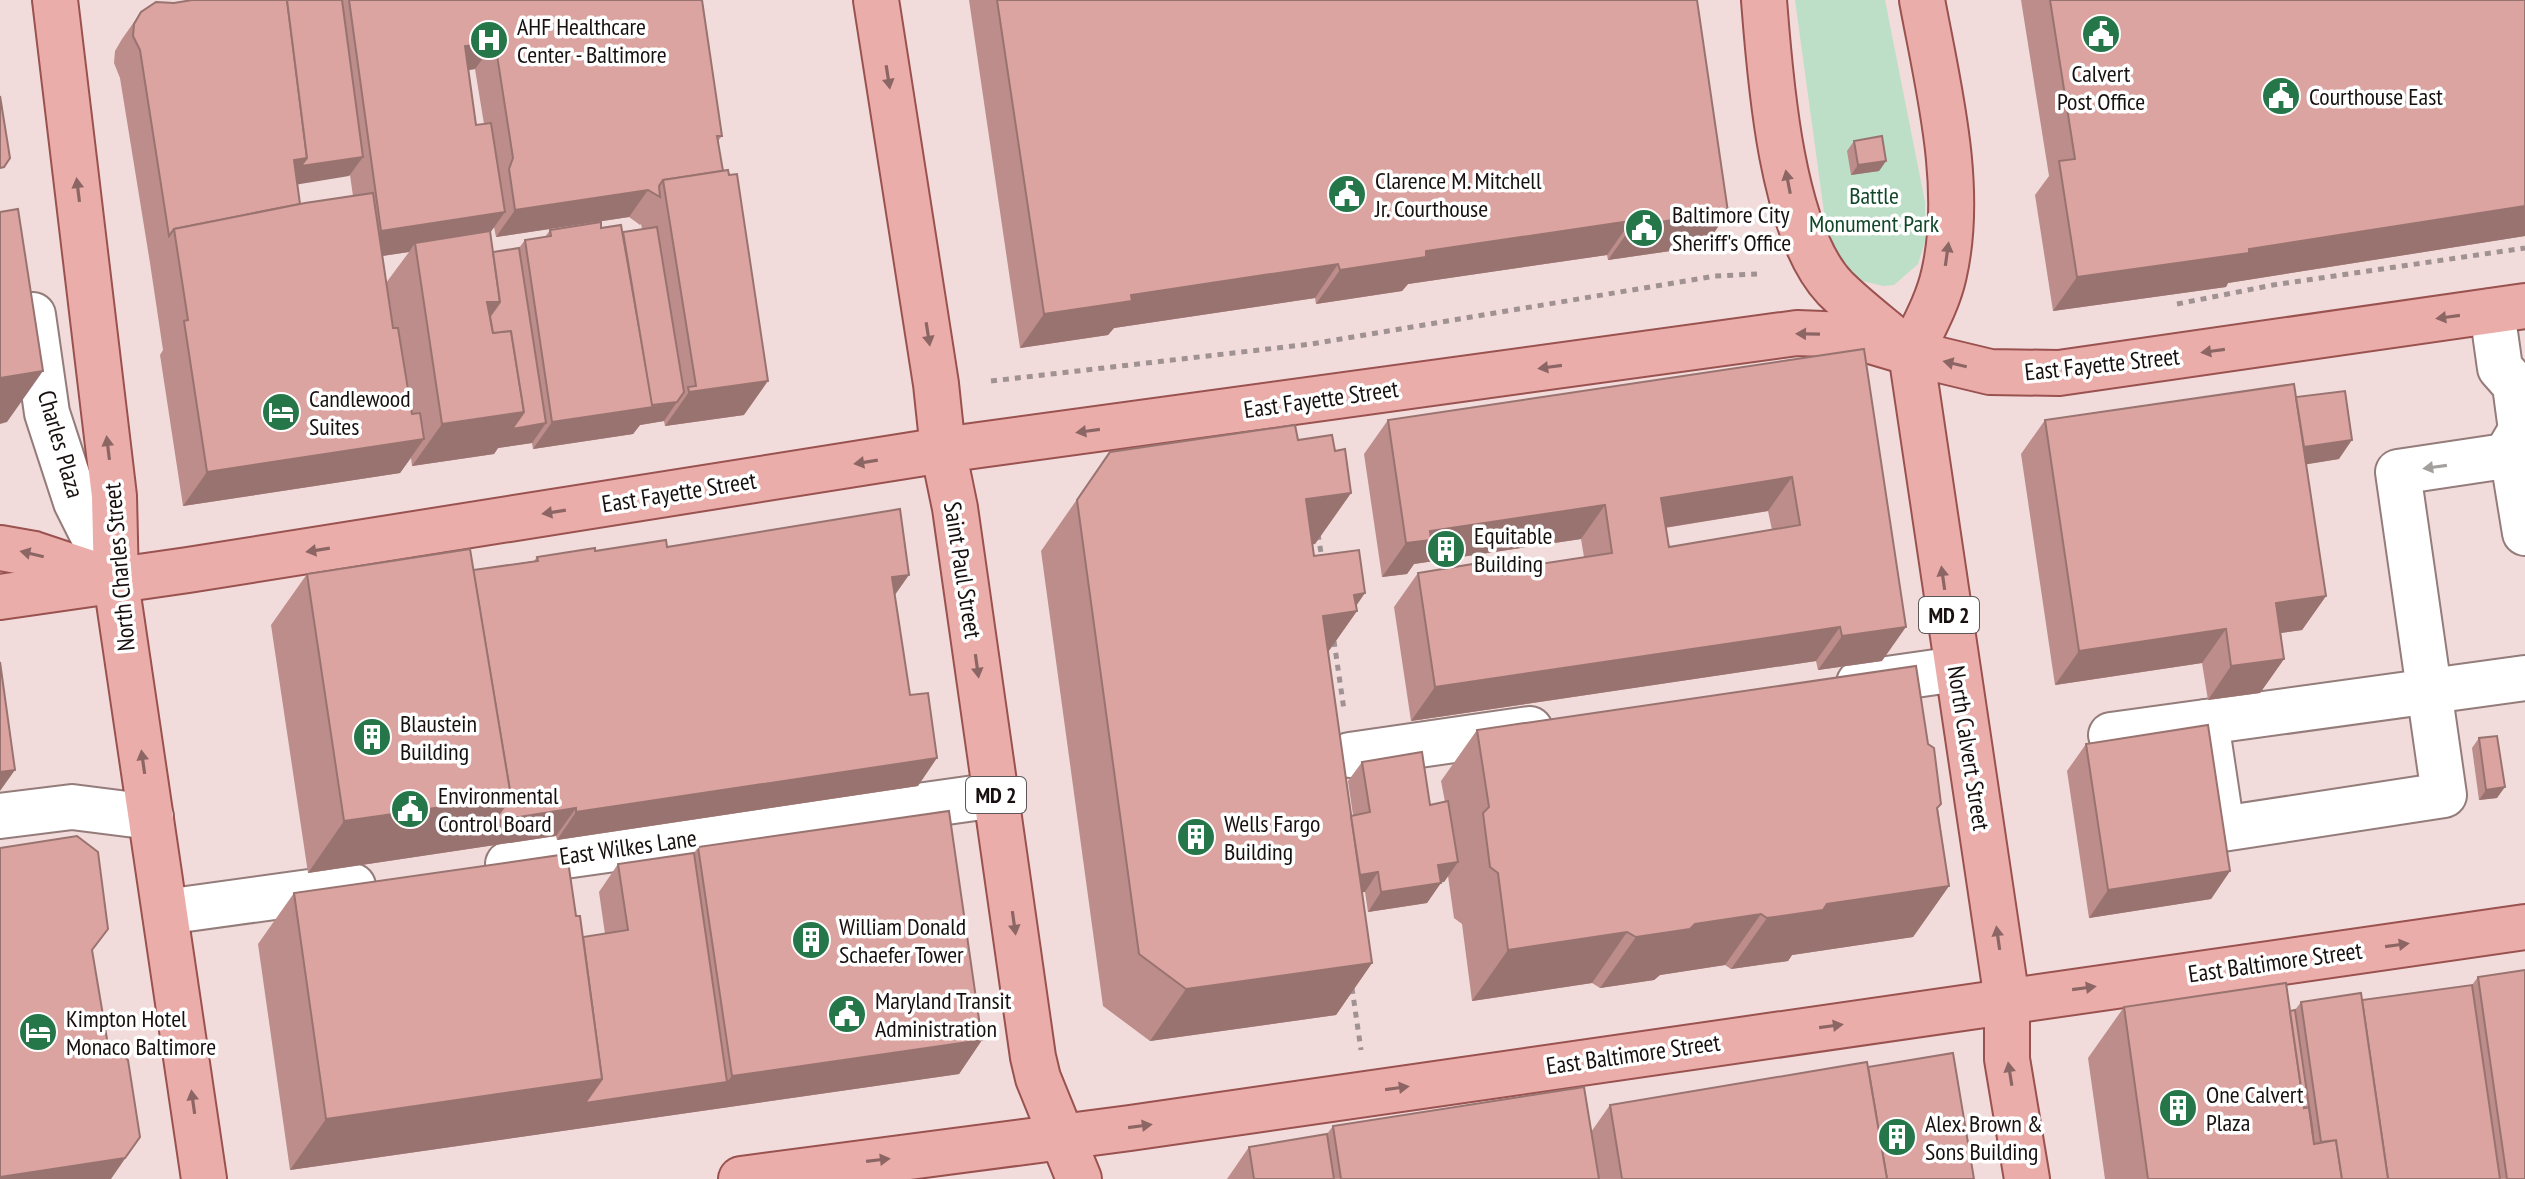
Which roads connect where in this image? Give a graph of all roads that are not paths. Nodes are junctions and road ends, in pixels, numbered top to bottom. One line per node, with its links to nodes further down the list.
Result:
1 (55, 0): 12 (main road, North Charles Street, one-way to 1)
2 (876, 0): 8 (main road, Saint Paul Street / MD 2, one-way to 8)
3 (1764, 0): 7 (main road, one-way to 3)
4 (1922, 0): 7 (main road, one-way to 4)
5 (28, 282): 12 (lane, Charles Plaza)
6 (2509, 308): 7 (main road, East Fayette Street, one-way to 7); 9 (lane)
7 (1911, 353): 8 (main road, East Fayette Street, one-way to 8); 14 (main road, North Calvert Street / MD 2, one-way to 7)
8 (943, 450): 12 (main road, East Fayette Street, one-way to 12); 22 (main road, Saint Paul Street / MD 2, one-way to 22)
9 (2516, 452): 10 (lane); 17 (lane, one-way to 17)
10 (2525, 533)
11 (0, 548): 12 (main road, one-way to 11)
12 (116, 582): 13 (main road, East Fayette Street); 24 (main road, North Charles Street, one-way to 12)
13 (0, 597)
14 (1957, 669): 16 (lane); 29 (main road, North Calvert Street / MD 2, one-way to 14)
15 (2525, 678): 17 (lane)
16 (1818, 688)
17 (2430, 692): 18 (lane); 18 (lane)
18 (2206, 722): 20 (lane)
19 (1568, 724): 21 (lane)
20 (2111, 735)
21 (1350, 755)
22 (996, 795): 25 (lane, East Wilkes Lane); 32 (main road, Saint Paul Street / MD 2, one-way to 32)
23 (0, 816): 24 (lane)
24 (151, 817): 27 (main road, North Charles Street)
25 (471, 869)
26 (394, 880): 27 (lane)
27 (165, 912): 33 (main road, North Charles Street, one-way to 27)
28 (2525, 927): 29 (main road, East Baltimore Street, one-way to 28)
29 (2007, 1000): 30 (main road, East Baltimore Street, one-way to 29); 36 (main road, MD 2, one-way to 29)
30 (1554, 1065): 31 (lane); 32 (main road, East Baltimore Street, one-way to 30)
31 (1561, 1108)
32 (1063, 1136): 34 (main road, East Baltimore Street, one-way to 32); 35 (main road, MD 2)
33 (204, 1179)
34 (741, 1179)
35 (1079, 1179)
36 (2027, 1179)

